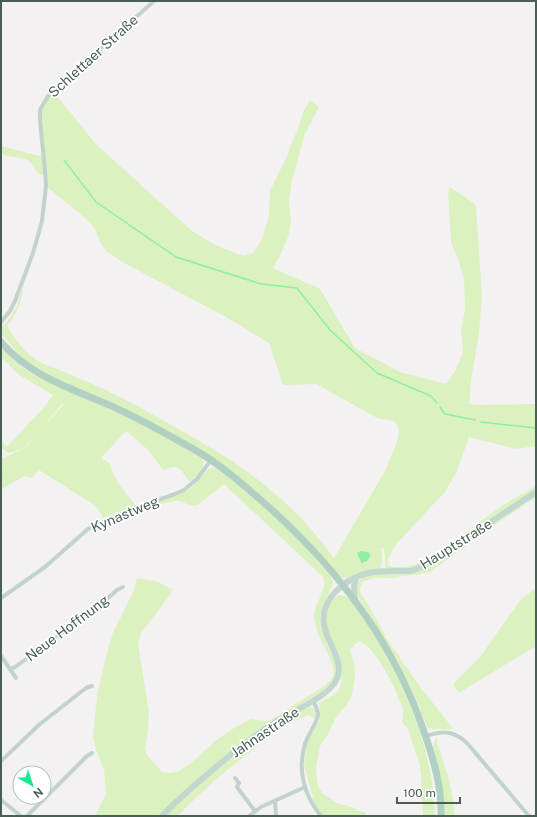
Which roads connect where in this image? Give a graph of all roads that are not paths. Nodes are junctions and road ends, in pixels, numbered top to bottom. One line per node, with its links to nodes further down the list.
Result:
1 (154, 1): 2 (street, Schlettaer Straße)
2 (1, 322)
3 (1, 342): 4 (main road)
4 (211, 460): 7 (main road); 9 (street, Kynastweg)
5 (536, 492): 6 (street, Hauptstraße)
6 (356, 578): 7 (street, Hauptstraße); 10 (street)
7 (343, 585): 10 (main road); 15 (street, Jahnastraße)
8 (123, 587): 12 (street, Neue Hoffnung)
9 (2, 596)
10 (355, 602): 16 (main road)
11 (1, 656): 12 (street)
12 (11, 670): 13 (street)
13 (16, 678)
14 (92, 686): 18 (street)
15 (313, 701): 20 (street); 26 (street, Jahnastraße)
16 (426, 736): 30 (main road); 31 (street)
17 (92, 753): 25 (street)
18 (1, 761)
19 (235, 778): 23 (street)
20 (305, 787): 22 (street); 29 (street)
21 (1, 800): 24 (street)
22 (275, 801): 23 (street); 28 (street)
23 (255, 811): 27 (street)
24 (21, 816)
25 (27, 816)
26 (162, 816)
27 (249, 816)
28 (276, 816)
29 (321, 816)
30 (441, 816)
31 (529, 816)

